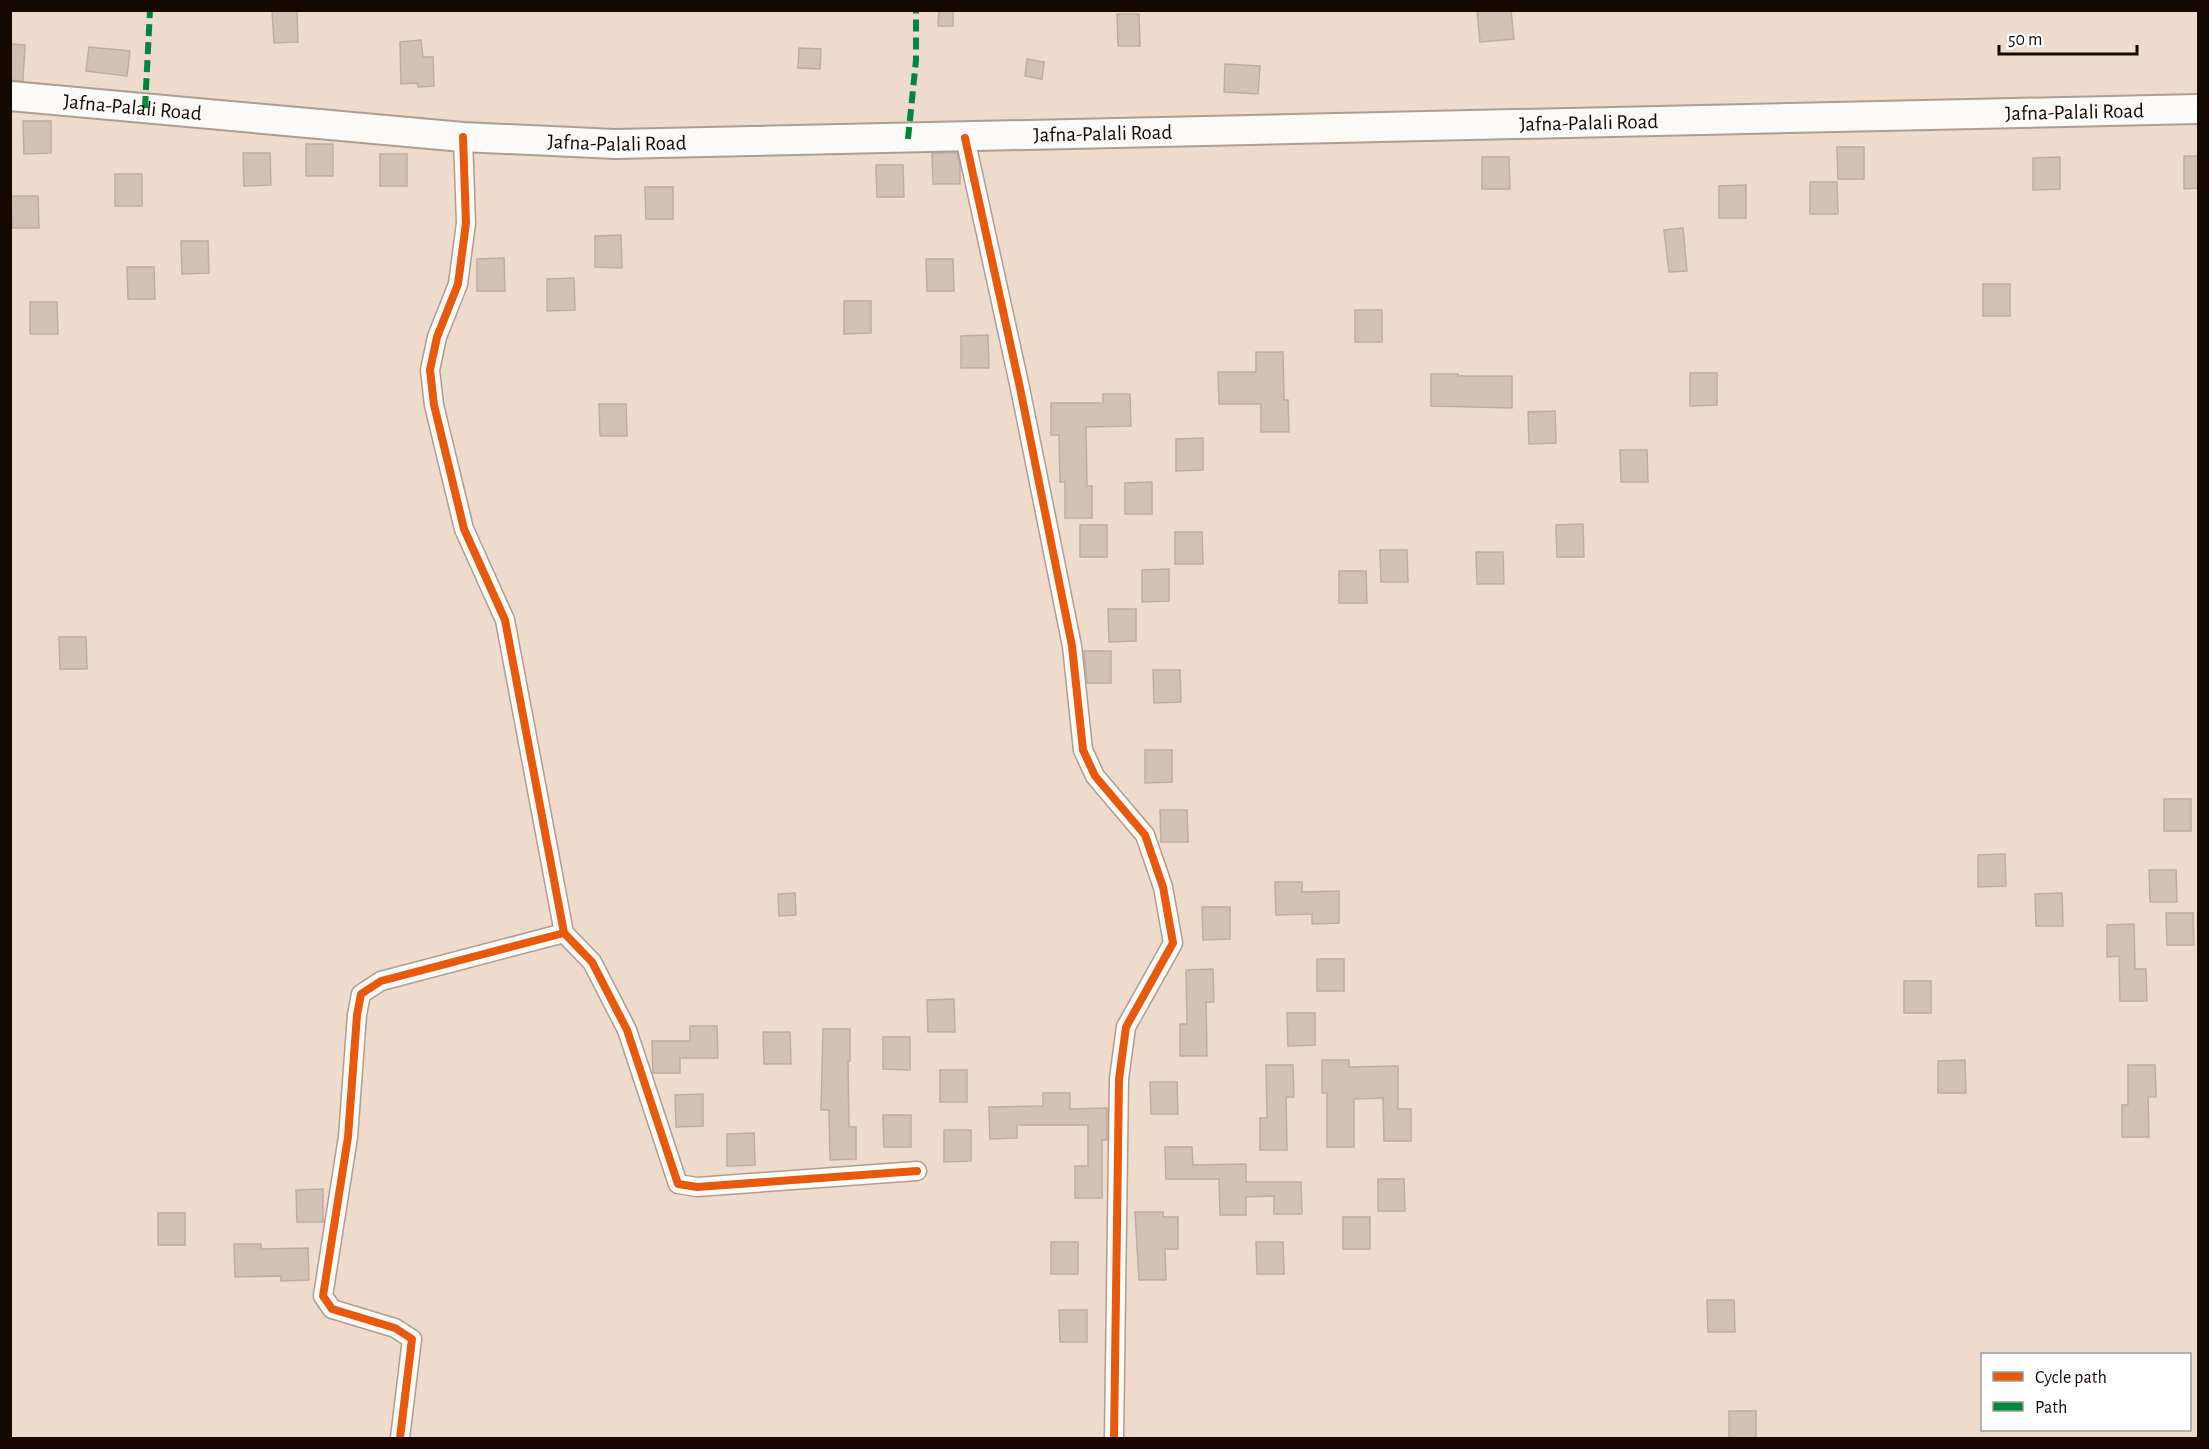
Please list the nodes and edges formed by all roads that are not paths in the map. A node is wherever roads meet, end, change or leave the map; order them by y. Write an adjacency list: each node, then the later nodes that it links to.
1 (10, 96): 3 (main road, Jafna-Palali Road)
2 (2199, 109): 4 (main road, Jafna-Palali Road)
3 (464, 137): 4 (main road, Jafna-Palali Road); 5 (street)
4 (966, 138): 8 (street)
5 (564, 933): 6 (street); 7 (street)
6 (917, 1171)
7 (400, 1438)
8 (1114, 1438)

